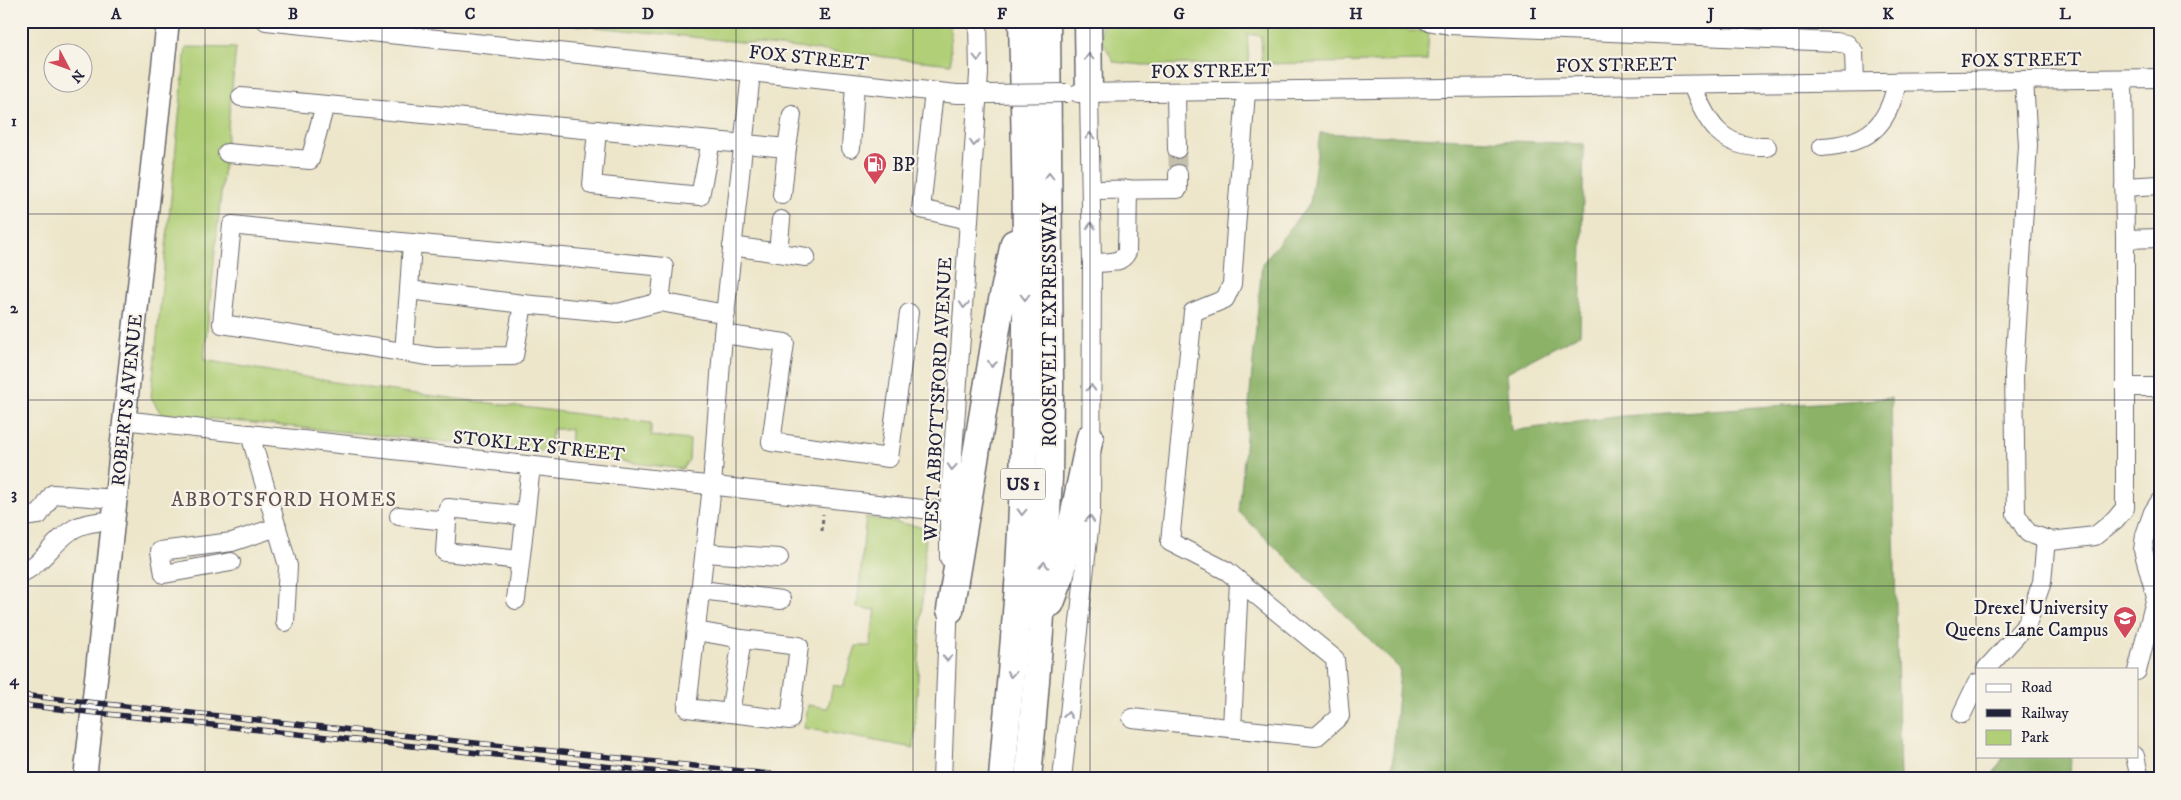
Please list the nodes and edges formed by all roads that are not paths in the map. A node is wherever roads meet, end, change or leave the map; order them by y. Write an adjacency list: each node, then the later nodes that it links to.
1 (168, 21): 58 (main road, ROBERTS AVENUE)
2 (978, 21): 20 (street, WEST ABBOTTSFORD AVENUE, one-way to 20)
3 (1022, 21): 39 (highway, ROOSEVELT EXPRESSWAY / US 1)
4 (1047, 21): 85 (highway, ROOSEVELT EXPRESSWAY / US 1, one-way to 4)
5 (1088, 21): 19 (highway, one-way to 5)
6 (1427, 21): 12 (street)
7 (273, 22): 8 (street, FOX STREET)
8 (751, 73): 14 (street, FOX STREET); 26 (street)
9 (2160, 78): 10 (street, FOX STREET)
10 (2123, 79): 11 (street, FOX STREET); 35 (street)
11 (2024, 80): 13 (street, FOX STREET); 72 (street)
12 (1855, 82): 13 (street, FOX STREET); 15 (street, FOX STREET)
13 (1897, 82): 28 (street)
14 (855, 84): 17 (street, FOX STREET); 30 (street)
15 (1692, 84): 16 (street, FOX STREET); 27 (street)
16 (1246, 91): 18 (street, FOX STREET); 78 (street)
17 (934, 92): 20 (street, FOX STREET); 41 (street)
18 (1176, 92): 19 (street, FOX STREET); 31 (street)
19 (1078, 93): 20 (street, FOX STREET, bridge); 37 (street, one-way to 19)
20 (983, 94): 41 (street, WEST ABBOTTSFORD AVENUE, one-way to 41)
21 (241, 97): 22 (street)
22 (325, 105): 24 (street); 32 (street)
23 (792, 116): 29 (street)
24 (597, 130): 25 (street); 25 (street)
25 (711, 141): 26 (street)
26 (743, 143): 29 (street); 45 (street)
27 (1767, 147)
28 (1822, 147)
29 (787, 148): 38 (street)
30 (851, 148)
31 (1177, 149)
32 (227, 153)
33 (1178, 174): 36 (street)
34 (2160, 186): 35 (street)
35 (2124, 187): 43 (street)
36 (1128, 189): 37 (street); 48 (street)
37 (1091, 190): 48 (street, one-way to 37)
38 (782, 195)
39 (1024, 196): 82 (highway, one-way to 82); 97 (highway, ROOSEVELT EXPRESSWAY / US 1, one-way to 97)
40 (781, 220): 46 (street)
41 (969, 220): 65 (street, WEST ABBOTTSFORD AVENUE, one-way to 65)
42 (2160, 238): 43 (street)
43 (2125, 239): 56 (street)
44 (412, 243): 49 (street); 50 (street); 55 (street)
45 (732, 246): 46 (street); 52 (street)
46 (778, 253): 47 (street)
47 (806, 257)
48 (1092, 263): 60 (street, one-way to 48)
49 (409, 290): 51 (street); 55 (street)
50 (660, 302): 51 (street); 52 (street)
51 (523, 304): 55 (street)
52 (726, 314): 54 (street)
53 (909, 314): 54 (street)
54 (723, 334): 62 (street)
55 (404, 352)
56 (2126, 387): 57 (street); 72 (street)
57 (2160, 387)
58 (123, 420): 59 (street, STOKLEY STREET); 63 (main road, ROBERTS AVENUE)
59 (250, 434): 61 (street, STOKLEY STREET); 71 (street)
60 (1090, 437): 85 (highway); 95 (street, one-way to 60)
61 (532, 466): 62 (street, STOKLEY STREET); 67 (street)
62 (712, 486): 65 (street, STOKLEY STREET); 73 (street)
63 (115, 498): 68 (street); 69 (main road, ROBERTS AVENUE)
64 (2160, 501): 88 (street)
65 (949, 512): 82 (street, WEST ABBOTTSFORD AVENUE)
66 (400, 516): 70 (street)
67 (525, 516): 70 (street); 75 (street)
68 (21, 517)
69 (112, 521): 77 (street); 98 (main road, ROBERTS AVENUE)
70 (447, 521): 75 (street)
71 (277, 528): 76 (street); 83 (street)
72 (2046, 539): 87 (street)
73 (705, 552): 74 (street); 79 (street)
74 (779, 558)
75 (520, 560): 80 (street)
76 (231, 562)
77 (21, 573)
78 (1239, 581): 93 (street); 93 (street)
79 (701, 590): 81 (street); 84 (street)
80 (516, 600)
81 (781, 600)
82 (950, 610): 99 (street, WEST ABBOTTSFORD AVENUE, one-way to 99)
83 (285, 622)
84 (696, 631): 86 (street); 90 (street)
85 (1040, 632): 96 (highway, ROOSEVELT EXPRESSWAY / US 1)
86 (742, 640): 90 (street); 90 (street)
87 (1987, 668)
88 (2138, 668)
89 (1976, 685): 91 (street)
90 (730, 712)
91 (1962, 714)
92 (1132, 718): 93 (street)
93 (1232, 728)
94 (2135, 758): 100 (street)
95 (1062, 771)
96 (1028, 774)
97 (1003, 776)
98 (85, 779)
99 (942, 779)
100 (2140, 779)

